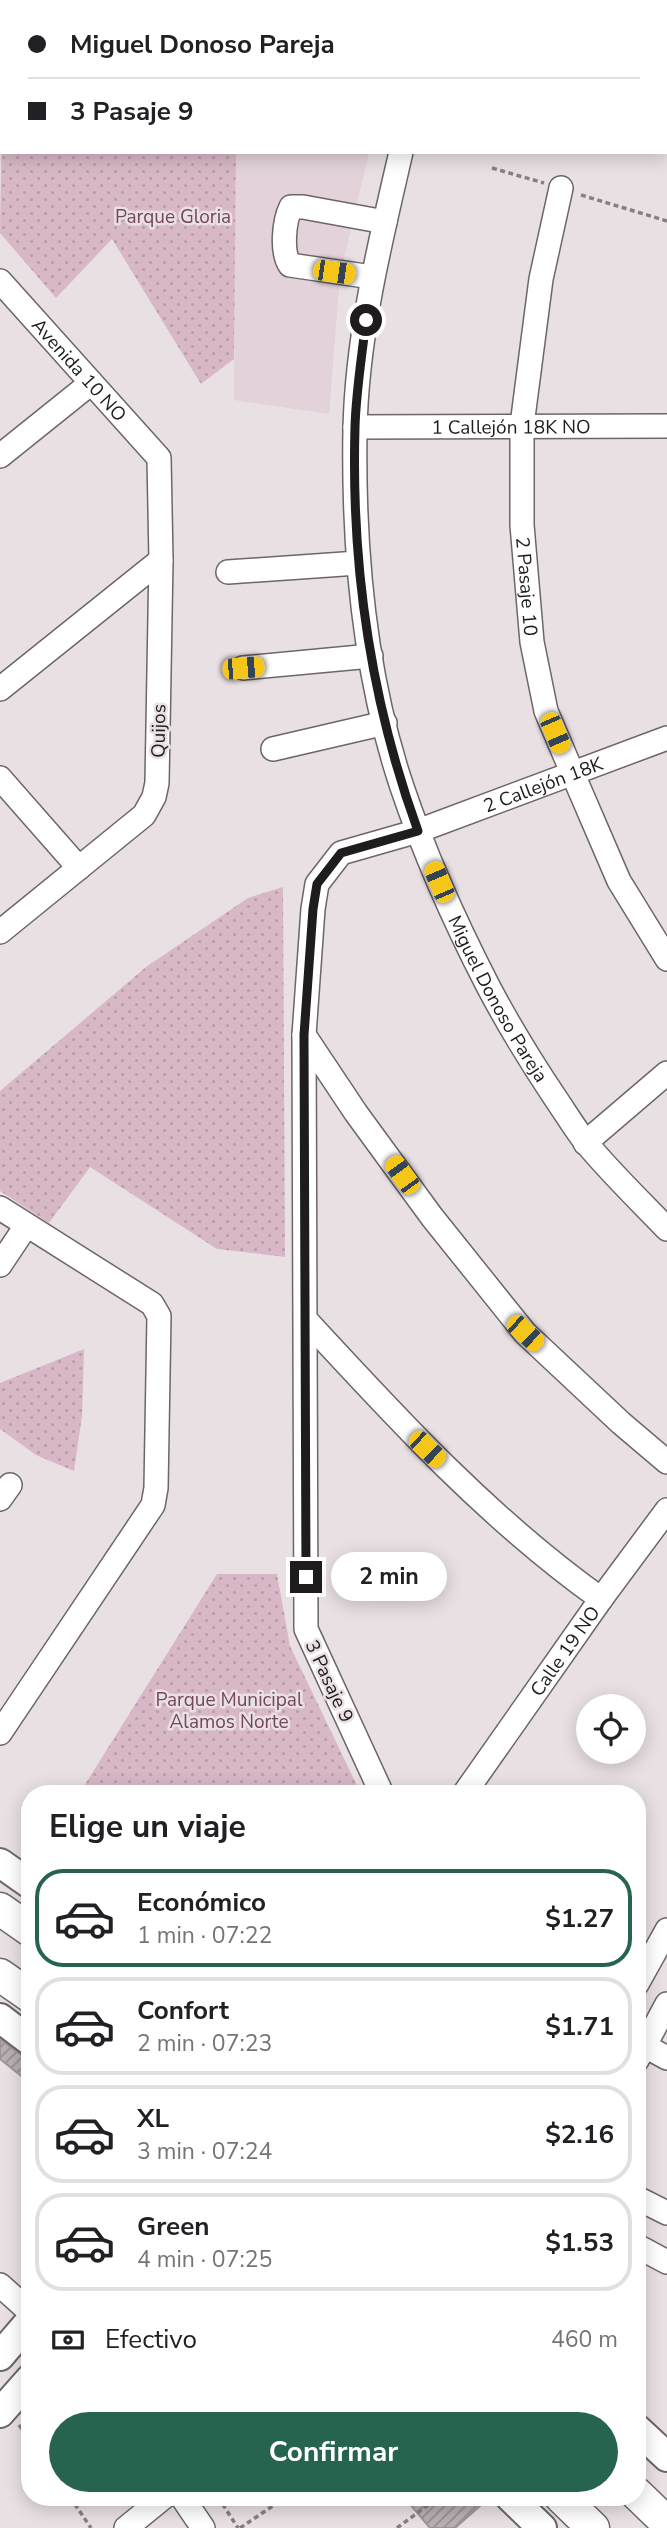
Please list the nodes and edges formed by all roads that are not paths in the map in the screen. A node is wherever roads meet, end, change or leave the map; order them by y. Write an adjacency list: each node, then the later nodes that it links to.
1 (401, 154): 3 (street, Miguel Donoso Pareja)
2 (561, 188): 7 (street, 2 Pasaje 10)
3 (385, 222): 4 (street, Miguel Donoso Pareja); 4 (street)
4 (372, 277): 9 (street, Miguel Donoso Pareja)
5 (0, 281): 6 (street, Avenida 10 NO)
6 (91, 383): 10 (street); 11 (street, Avenida 10 NO)
7 (522, 425): 8 (street, 1 Callejón 18K NO); 9 (street, 1 Callejón 18K NO); 21 (street, 2 Pasaje 10)
8 (667, 426)
9 (355, 427): 13 (street, Miguel Donoso Pareja)
10 (0, 456)
11 (159, 458): 12 (street, Quijos)
12 (161, 560): 17 (street); 24 (street, Quijos)
13 (358, 563): 14 (street); 15 (street, Miguel Donoso Pareja)
14 (228, 572)
15 (371, 656): 16 (street); 18 (street, Miguel Donoso Pareja)
16 (243, 668)
17 (0, 689)
18 (385, 723): 20 (street); 23 (street, Miguel Donoso Pareja)
19 (667, 738): 21 (street, 2 Callejón 18K)
20 (273, 748)
21 (572, 772): 23 (street, 2 Callejón 18K); 26 (street, 2 Pasaje 10)
22 (0, 778): 24 (street)
23 (418, 831): 27 (street, 3 Pasaje 9); 29 (street, Miguel Donoso Pareja)
24 (79, 868): 25 (street, Quijos)
25 (0, 932)
26 (667, 959)
27 (304, 1035): 34 (street, 3 Pasaje 9); 35 (street)
28 (667, 1073): 29 (street)
29 (586, 1143): 32 (street, Miguel Donoso Pareja)
30 (0, 1208): 31 (street)
31 (26, 1226): 33 (street); 38 (street)
32 (667, 1230)
33 (0, 1265)
34 (306, 1320): 37 (street); 39 (street, 3 Pasaje 9)
35 (667, 1462)
36 (667, 1510): 37 (street, Calle 19 NO)
37 (601, 1600): 40 (street, Calle 19 NO)
38 (1, 1729)
39 (378, 1785)
40 (470, 1785)
41 (0, 1863): 42 (main road)
42 (21, 1878)
43 (0, 1909): 44 (highway)
44 (21, 1924)
45 (667, 1930): 46 (street)
46 (646, 1968)
47 (0, 1975): 48 (highway)
48 (21, 1990)
49 (667, 2004): 52 (street)
50 (0, 2018): 51 (main road)
51 (21, 2034)
52 (646, 2044)
53 (646, 2054): 54 (street)
54 (667, 2058)
55 (646, 2202): 56 (street)
56 (667, 2213)
57 (646, 2251): 58 (street)
58 (667, 2262)
59 (0, 2286): 60 (street)
60 (21, 2304)
61 (21, 2332): 62 (main road)
62 (0, 2356)
63 (21, 2389): 64 (main road)
64 (0, 2413)
65 (646, 2437): 66 (main road)
66 (667, 2457)
67 (646, 2503): 72 (highway)
68 (153, 2506): 73 (street)
69 (188, 2506): 74 (street)
70 (519, 2506): 75 (main road)
71 (570, 2506): 76 (highway)
72 (667, 2523)
73 (126, 2528)
74 (203, 2528)
75 (542, 2528)
76 (593, 2528)

